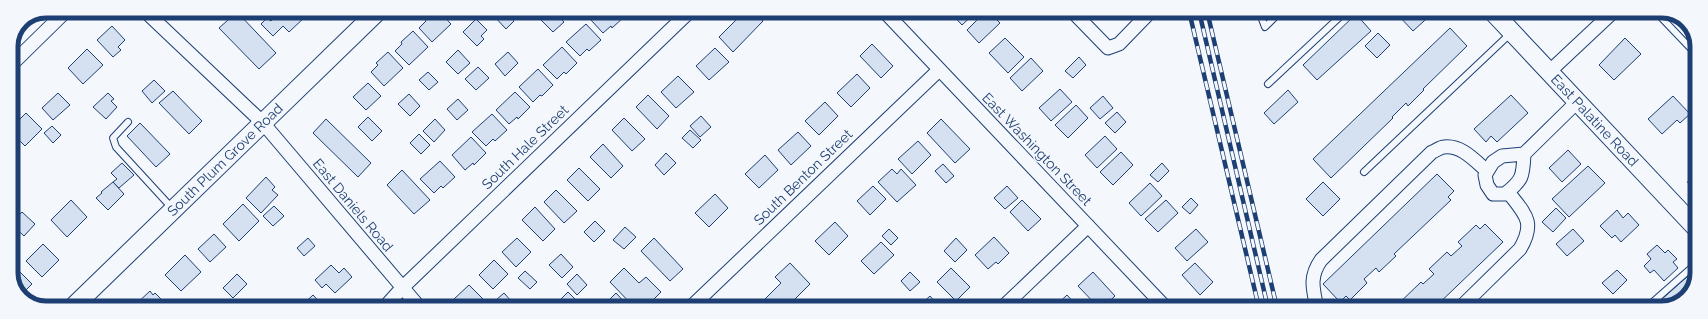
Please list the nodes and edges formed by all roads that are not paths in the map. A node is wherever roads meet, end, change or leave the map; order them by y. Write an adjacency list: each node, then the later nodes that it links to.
1 (59, 18): 16 (street)
2 (152, 18): 22 (street, East Daniels Road)
3 (371, 18): 22 (main road, South Plum Grove Road)
4 (683, 18): 31 (street, South Hale Street)
5 (891, 18): 17 (street, East Washington Street)
6 (1079, 18): 7 (street)
7 (1144, 18)
8 (1262, 18): 9 (lane)
9 (1274, 18)
10 (1339, 18): 19 (lane)
11 (1499, 18): 14 (main road, East Palatine Road)
12 (1607, 18): 18 (street)
13 (1662, 18): 15 (lane)
14 (1512, 32): 18 (main road, East Palatine Road); 25 (lane)
15 (1690, 48)
16 (18, 58)
17 (939, 70): 29 (street, East Washington Street); 35 (street, South Benton Street)
18 (1550, 71): 20 (main road, East Palatine Road)
19 (1268, 84)
20 (1578, 101): 23 (street); 28 (main road, East Palatine Road)
21 (128, 122): 27 (lane)
22 (263, 123): 27 (main road, South Plum Grove Road); 31 (street, East Daniels Road)
23 (1524, 154): 24 (street); 26 (street)
24 (1488, 171): 26 (street); 38 (street)
25 (1364, 172)
26 (1508, 192): 39 (street)
27 (174, 210): 32 (main road, South Plum Grove Road)
28 (1690, 221)
29 (1088, 226): 36 (street); 37 (street, East Washington Street)
30 (1690, 269): 40 (lane)
31 (402, 288): 33 (street, South Hale Street); 34 (street, East Daniels Road)
32 (79, 301)
33 (390, 301)
34 (414, 301)
35 (697, 301)
36 (1009, 301)
37 (1159, 301)
38 (1316, 301)
39 (1467, 301)
40 (1654, 301)

